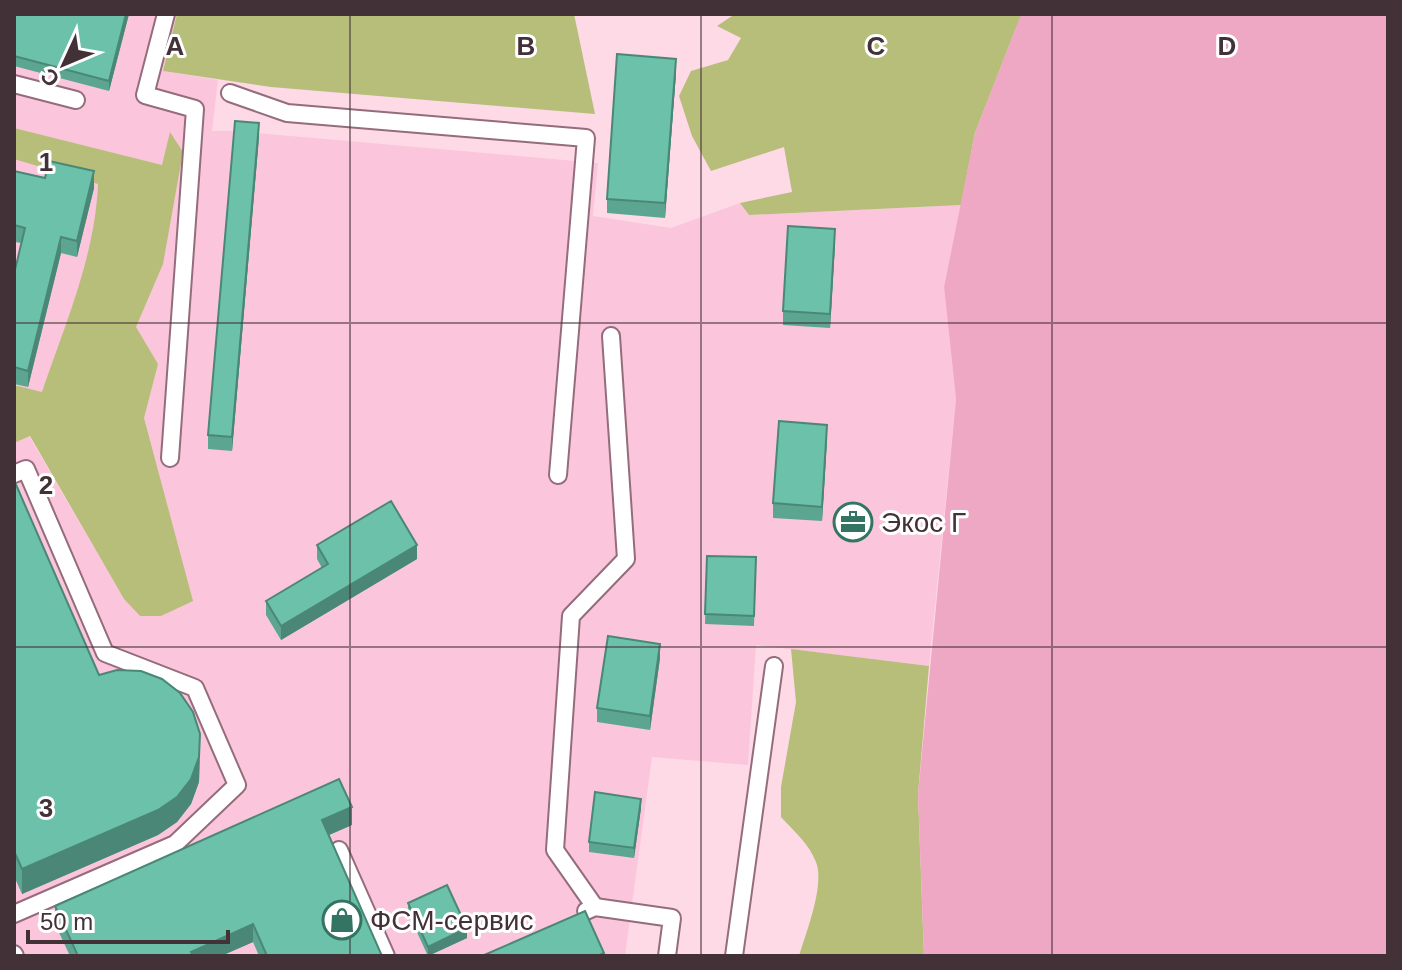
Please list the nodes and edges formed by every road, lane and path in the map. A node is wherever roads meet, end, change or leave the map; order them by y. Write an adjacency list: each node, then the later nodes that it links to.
1 (166, 14): 6 (lane)
2 (14, 84): 4 (lane)
3 (230, 93): 8 (lane)
4 (76, 100)
5 (611, 336): 11 (lane)
6 (170, 458)
7 (14, 474): 12 (lane)
8 (558, 475)
9 (774, 666): 16 (lane)
10 (339, 850): 14 (lane)
11 (595, 907): 13 (lane); 15 (lane)
12 (14, 914)
13 (568, 919)
14 (386, 956)
15 (667, 956)
16 (734, 956)

